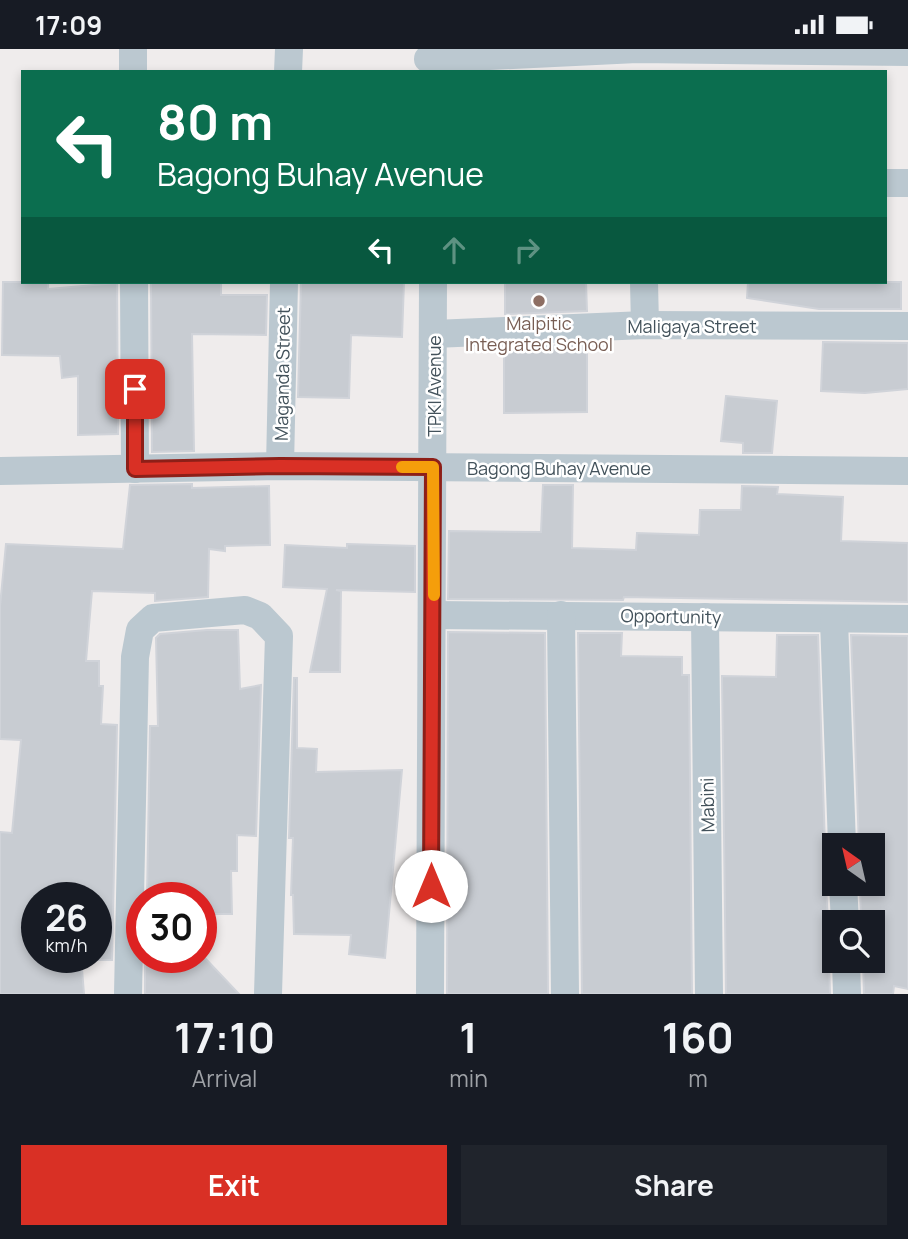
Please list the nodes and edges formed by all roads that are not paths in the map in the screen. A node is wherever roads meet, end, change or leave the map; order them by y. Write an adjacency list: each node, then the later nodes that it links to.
1 (133, 49): 6 (street)
2 (289, 49): 7 (street)
3 (638, 49): 4 (street); 5 (street); 8 (street)
4 (908, 52)
5 (428, 60)
6 (133, 70)
7 (288, 70)
8 (638, 70)
9 (887, 183): 10 (street)
10 (908, 183)
11 (134, 284): 20 (street)
12 (284, 284): 18 (street, Maganda Street)
13 (433, 284): 17 (street, TPKI Avenue)
14 (644, 284): 15 (street)
15 (645, 325): 16 (street, Maligaya Street); 17 (street, Maligaya Street)
16 (908, 326)
17 (434, 334): 19 (street, TPKI Avenue)
18 (280, 466): 19 (street, Bagong Buhay Avenue); 20 (street, Bagong Buhay Avenue)
19 (433, 467): 22 (street, Bagong Buhay Avenue); 23 (street, TPKI Avenue)
20 (135, 469): 21 (street, Bagong Buhay Avenue)
21 (0, 471)
22 (908, 471)
23 (434, 615): 24 (street, Opportunity); 32 (street, TPKI Avenue)
24 (561, 615): 25 (street, Opportunity); 33 (street)
25 (705, 617): 27 (street, Opportunity); 34 (street, Mabini)
26 (908, 619): 27 (street, Opportunity)
27 (834, 620): 28 (street)
28 (842, 833)
29 (846, 973): 35 (street)
30 (128, 994): 31 (street)
31 (268, 994)
32 (430, 994)
33 (565, 994)
34 (709, 994)
35 (847, 994)

